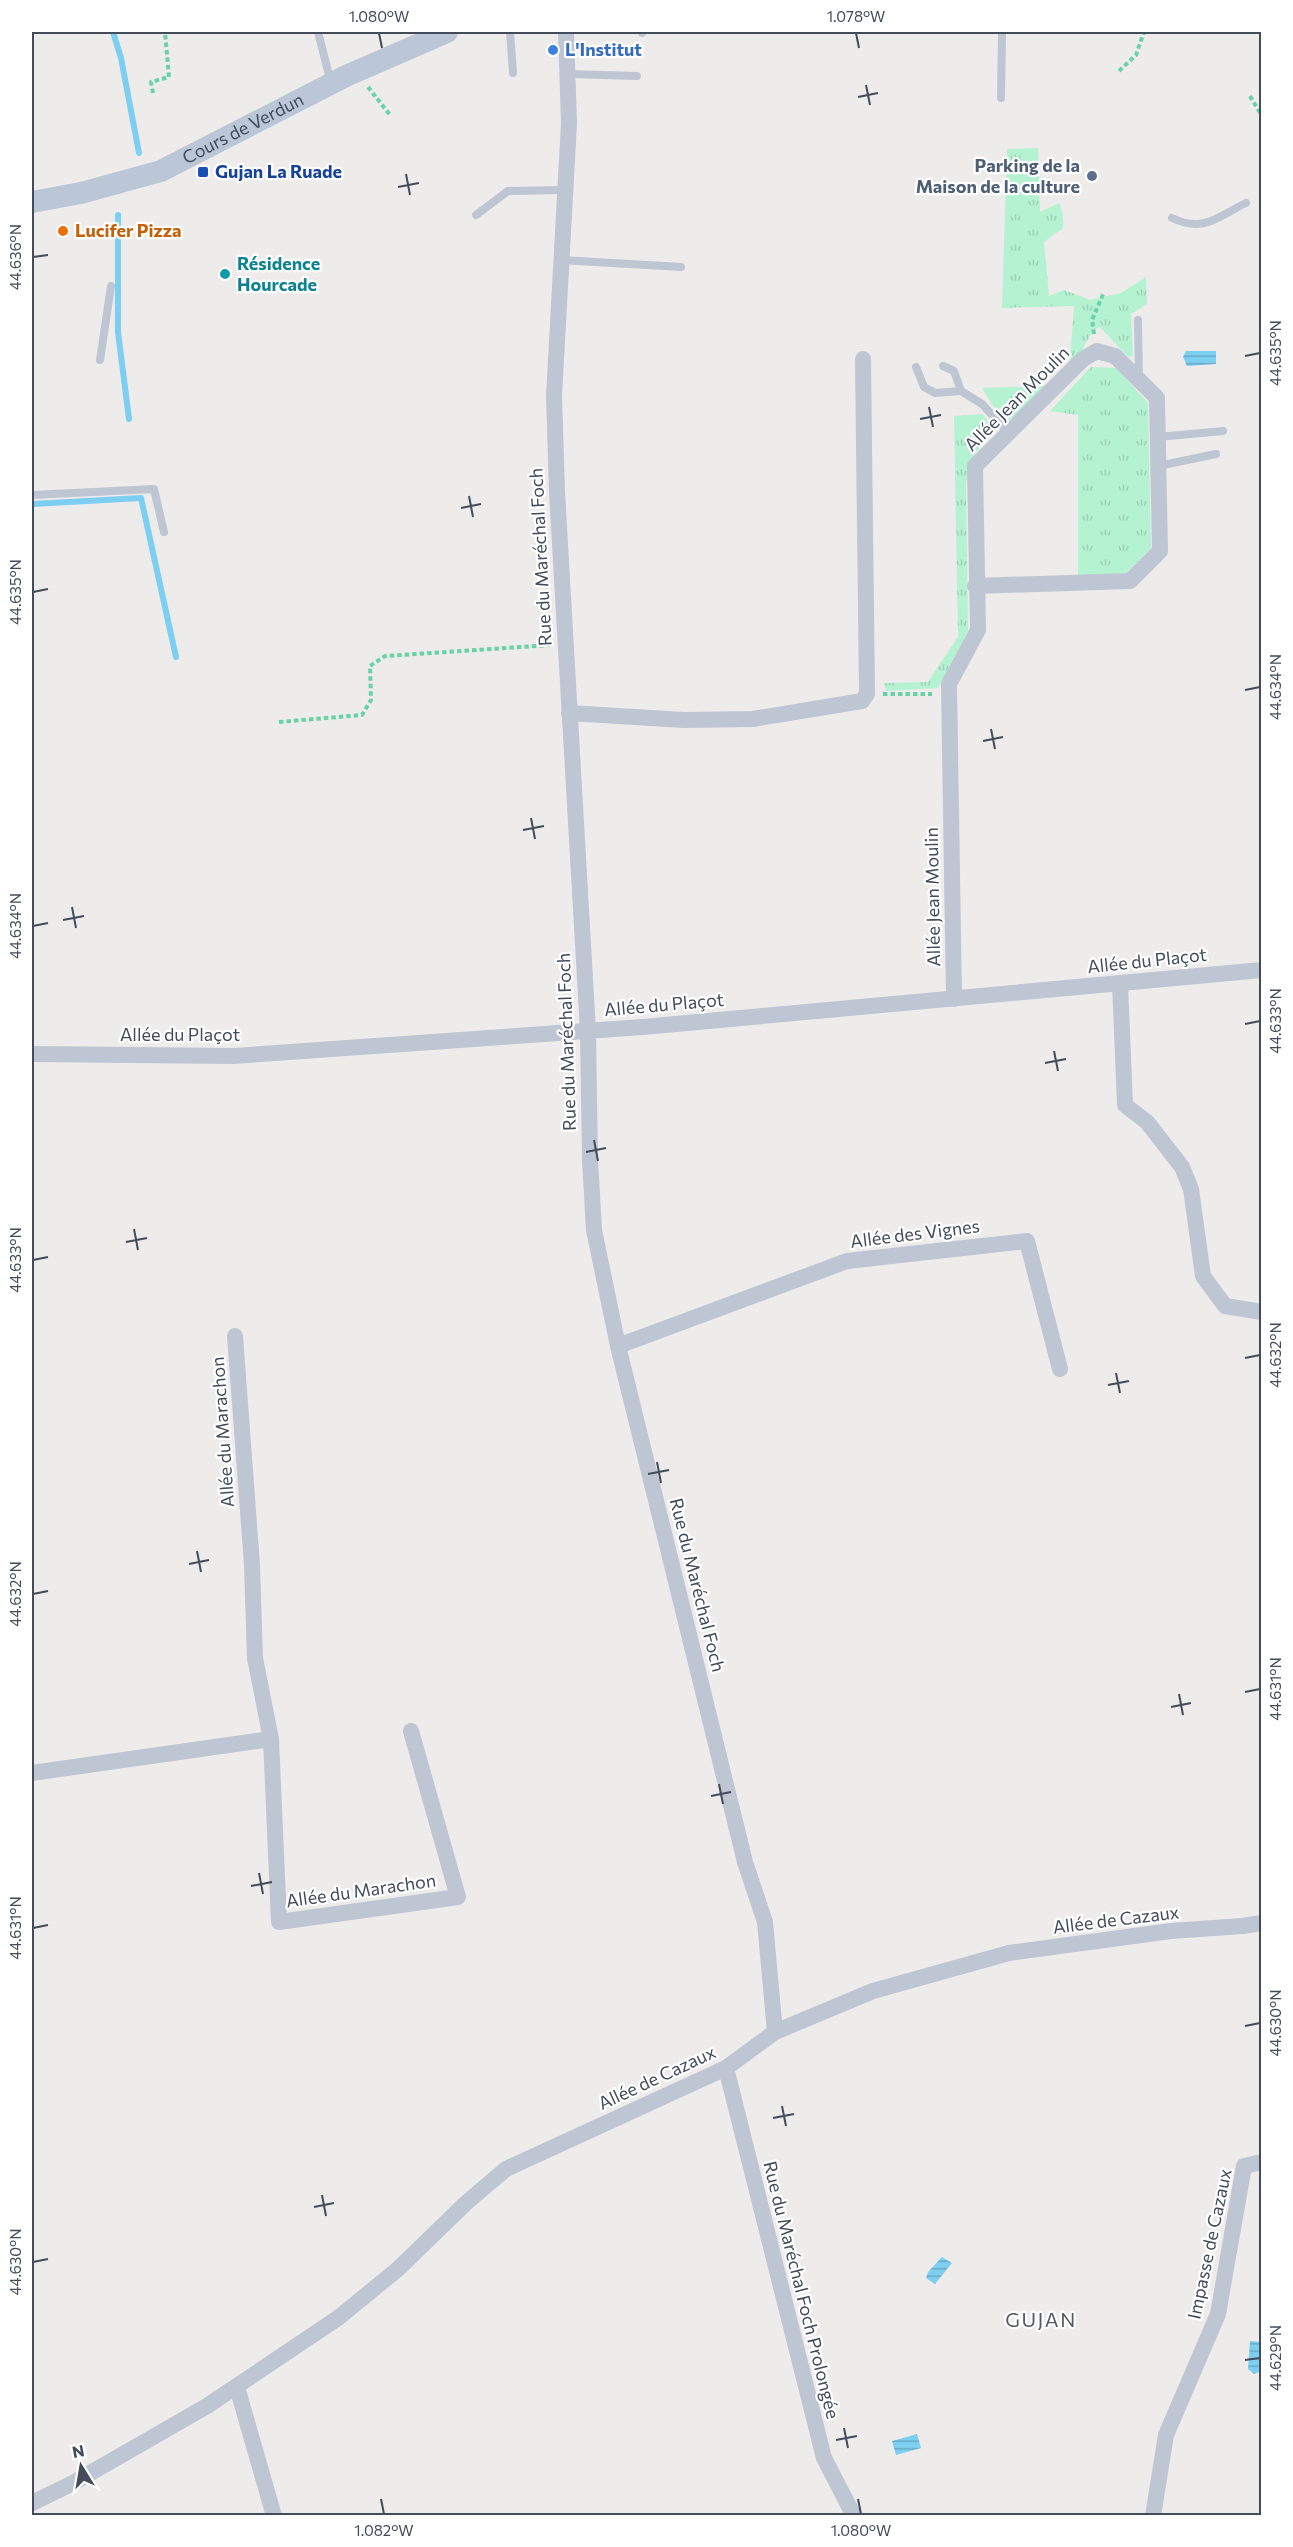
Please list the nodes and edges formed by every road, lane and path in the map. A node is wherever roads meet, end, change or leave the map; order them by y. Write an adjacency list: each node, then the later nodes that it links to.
1 (165, 32): 14 (path)
2 (318, 32): 13 (lane)
3 (447, 32): 8 (main road, Cours de Verdun)
4 (510, 32): 10 (lane)
5 (566, 32): 11 (street, Rue du Maréchal Foch)
6 (1002, 32): 16 (lane)
7 (1144, 32): 9 (path)
8 (356, 71): 13 (main road, Cours de Verdun); 17 (path)
9 (1119, 71)
10 (513, 73)
11 (568, 74): 12 (lane); 19 (street, Rue du Maréchal Foch)
12 (637, 76)
13 (331, 84): 20 (main road, Cours de Verdun)
14 (153, 93)
15 (1250, 96): 18 (path)
16 (1001, 98)
17 (390, 115)
18 (1262, 116)
19 (565, 190): 22 (lane); 24 (street, Rue du Maréchal Foch)
20 (32, 202)
21 (1245, 202): 23 (lane)
22 (476, 214)
23 (1172, 218)
24 (561, 260): 25 (lane); 44 (street, Rue du Maréchal Foch)
25 (681, 267)
26 (111, 286): 31 (lane)
27 (1104, 292): 29 (path)
28 (1138, 320): 34 (lane)
29 (1097, 351): 34 (street, Allée Jean Moulin); 37 (street, Allée Jean Moulin)
30 (863, 359): 46 (street)
31 (100, 360)
32 (943, 366): 35 (lane)
33 (916, 367): 35 (lane)
34 (1139, 380): 38 (street, Allée Jean Moulin)
35 (961, 391): 37 (lane)
36 (1223, 431): 38 (lane)
37 (1008, 433): 43 (street, Allée Jean Moulin)
38 (1158, 437): 40 (street, Allée Jean Moulin)
39 (1216, 454): 40 (lane)
40 (1158, 466): 43 (street, Allée Jean Moulin)
41 (32, 495): 42 (lane)
42 (164, 532)
43 (975, 586): 45 (street, Allée Jean Moulin)
44 (565, 644): 47 (street, Rue du Maréchal Foch); 48 (path)
45 (949, 693): 46 (path); 51 (street, Allée Jean Moulin)
46 (867, 694): 47 (street)
47 (569, 713): 52 (street, Rue du Maréchal Foch)
48 (279, 722)
49 (1262, 970): 50 (street, Allée du Plaçot)
50 (1120, 984): 51 (street, Allée du Plaçot); 54 (street)
51 (954, 999): 52 (street, Allée du Plaçot)
52 (588, 1031): 53 (street, Allée du Plaçot); 56 (street, Rue du Maréchal Foch)
53 (32, 1054)
54 (1262, 1312)
55 (235, 1336): 59 (street, Allée du Marachon)
56 (618, 1346): 57 (street, Allée des Vignes); 62 (street, Rue du Maréchal Foch)
57 (1060, 1369)
58 (411, 1731): 59 (street, Allée du Marachon)
59 (271, 1739): 60 (street)
60 (32, 1773)
61 (1262, 1923): 62 (street, Allée de Cazaux)
62 (775, 2032): 63 (street, Allée de Cazaux)
63 (726, 2068): 65 (street, Allée de Cazaux); 68 (street, Rue du Maréchal Foch Prolongée)
64 (1262, 2162): 69 (street, Impasse de Cazaux)
65 (237, 2387): 66 (street, Allée de Cazaux); 67 (street)
66 (32, 2503)
67 (274, 2516)
68 (854, 2516)
69 (1153, 2516)

